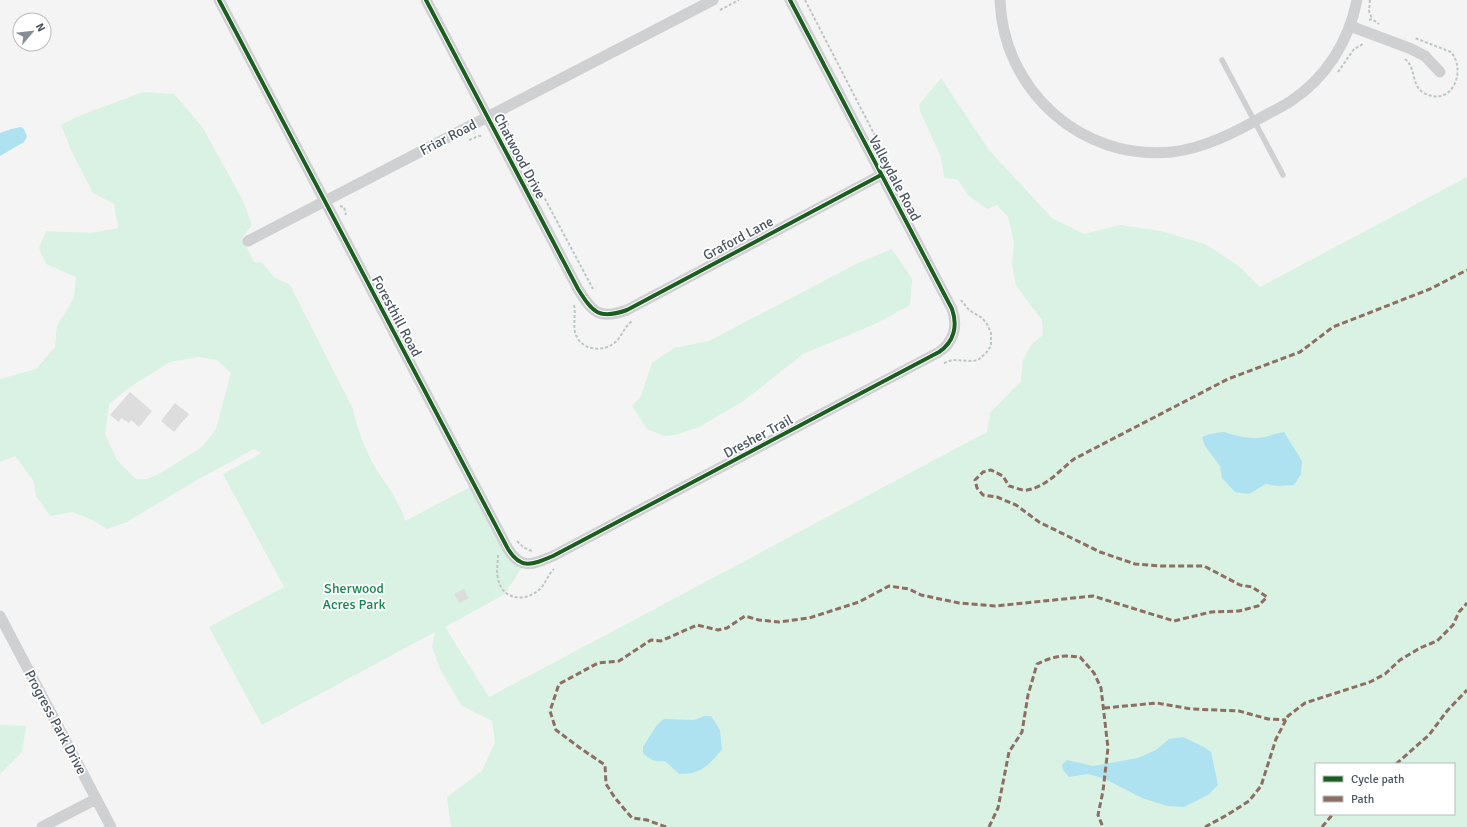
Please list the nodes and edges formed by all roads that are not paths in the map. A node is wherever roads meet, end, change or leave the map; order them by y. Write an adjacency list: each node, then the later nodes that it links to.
1 (218, 0): 14 (street, Foresthill Road)
2 (426, 0): 10 (street, Chatwood Drive)
3 (713, 0): 10 (street, Friar Road)
4 (790, 0): 12 (street, Valleydale Road)
5 (1000, 0): 11 (street)
6 (1357, 0): 7 (street)
7 (1350, 26): 9 (street); 11 (street)
8 (1222, 60): 11 (lane)
9 (1440, 72)
10 (487, 117): 14 (street, Friar Road); 16 (street, Chatwood Drive)
11 (1254, 122): 13 (lane)
12 (881, 175): 16 (street, Graford Lane); 17 (street, Valleydale Road)
13 (1282, 175)
14 (324, 202): 15 (street, Friar Road); 18 (street, Foresthill Road)
15 (248, 241)
16 (604, 314)
17 (927, 359): 18 (street, Dresher Trail)
18 (600, 532)
19 (0, 616): 20 (street, Progress Park Drive)
20 (96, 799): 21 (street); 22 (street, Progress Park Drive)
21 (42, 827)
22 (111, 827)

